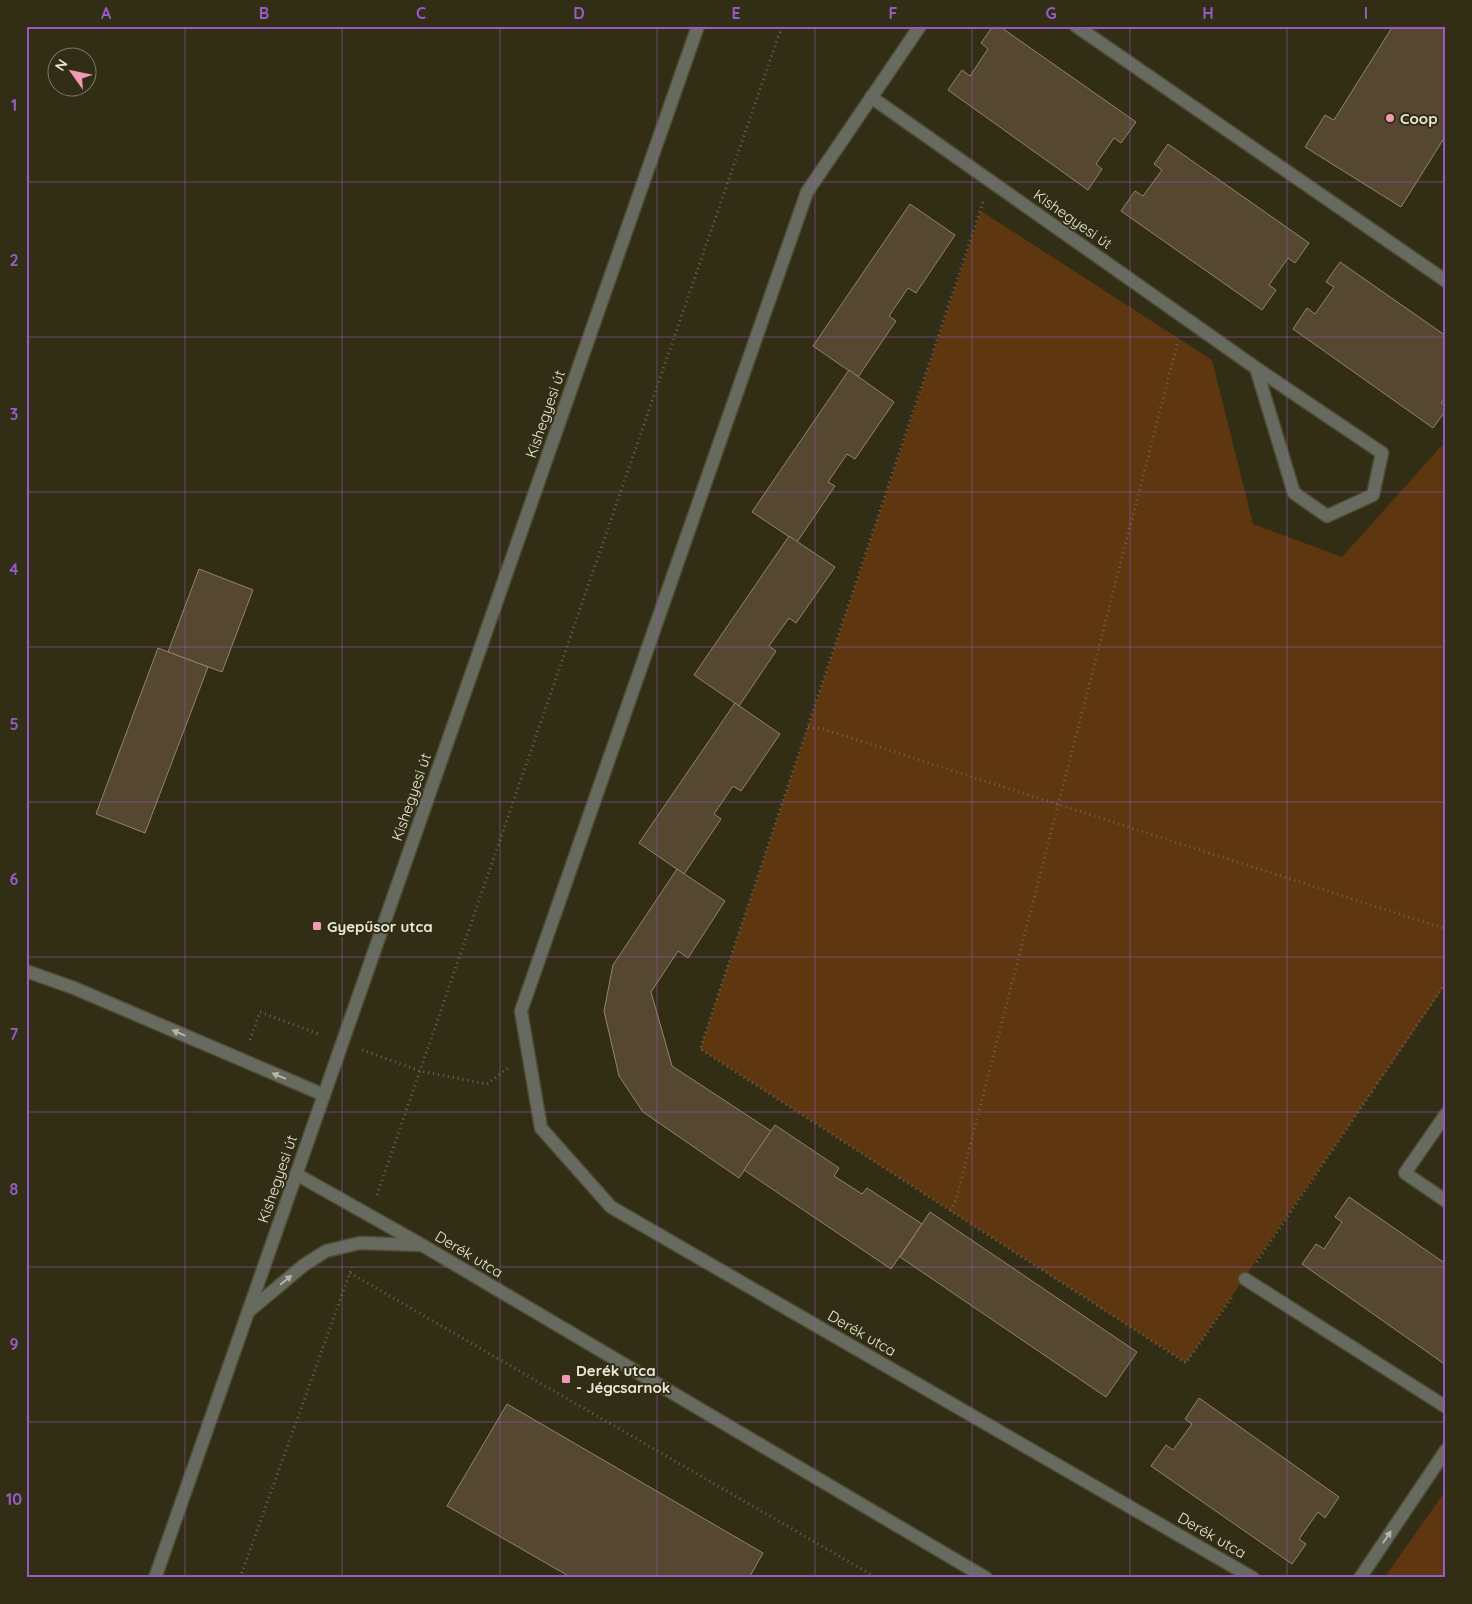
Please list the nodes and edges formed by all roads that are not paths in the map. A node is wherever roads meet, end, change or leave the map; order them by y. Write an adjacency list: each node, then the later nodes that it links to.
1 (698, 26): 8 (street, Kishegyesi út)
2 (920, 26): 4 (street)
3 (1076, 26): 5 (street)
4 (871, 98): 6 (street, Kishegyesi út); 19 (street, Derék utca)
5 (1446, 282)
6 (1256, 368): 6 (street, Kishegyesi út)
7 (26, 971): 8 (street, one-way to 7)
8 (324, 1095): 10 (street, Kishegyesi út)
9 (1446, 1114): 11 (street)
10 (296, 1174): 12 (street, Derék utca); 14 (street, Kishegyesi út)
11 (1446, 1202)
12 (422, 1245): 14 (street, one-way to 12); 18 (street, Derék utca)
13 (1245, 1279): 15 (street)
14 (248, 1311): 17 (street, Kishegyesi út)
15 (1446, 1408)
16 (1446, 1450): 20 (street, one-way to 16)
17 (155, 1578)
18 (986, 1578)
19 (1253, 1578)
20 (1360, 1578)

